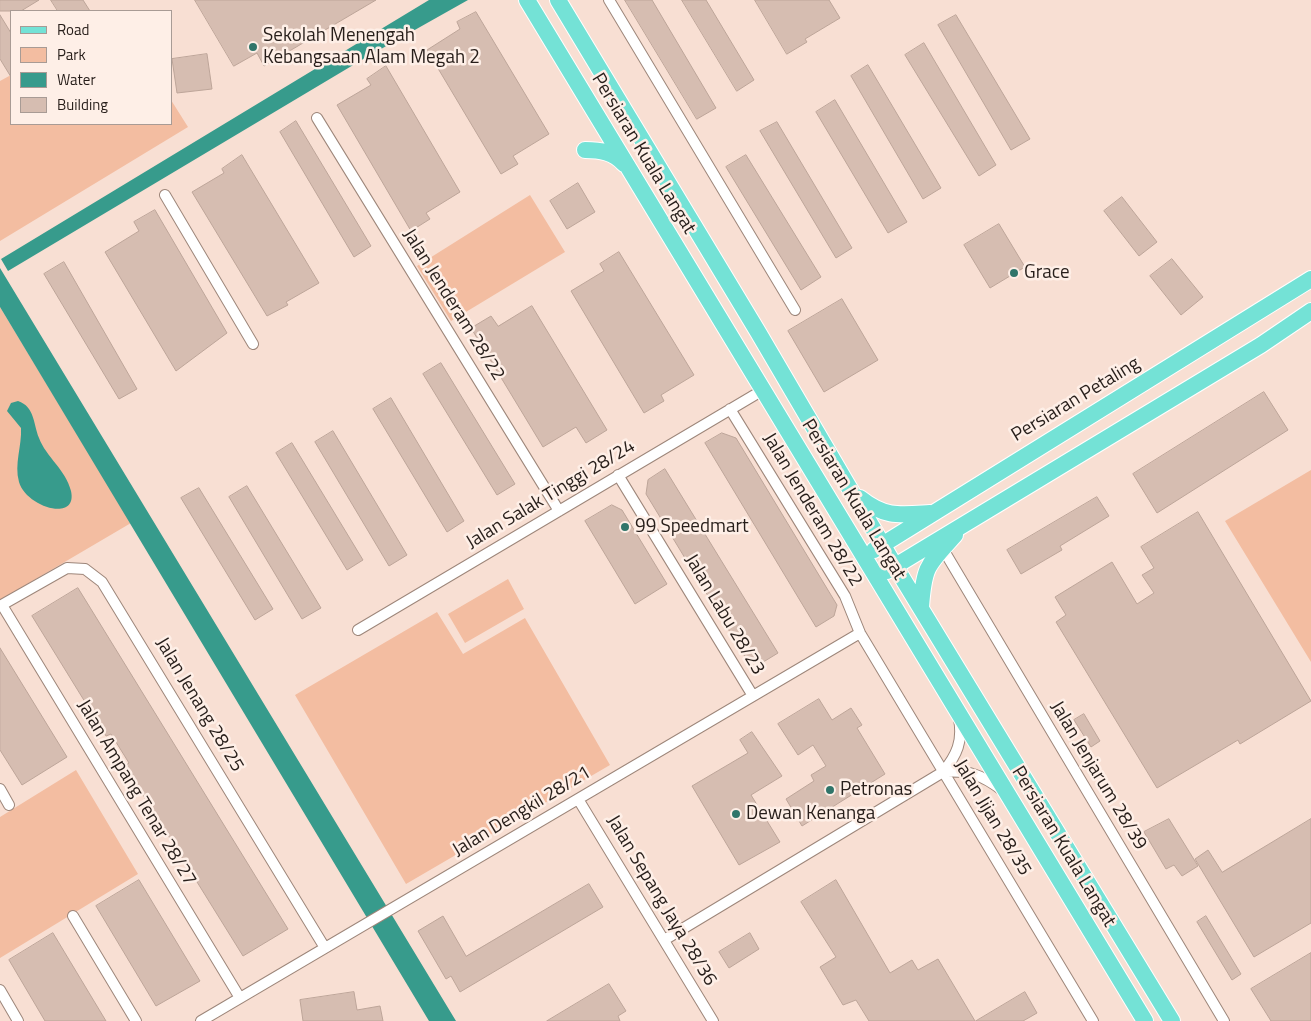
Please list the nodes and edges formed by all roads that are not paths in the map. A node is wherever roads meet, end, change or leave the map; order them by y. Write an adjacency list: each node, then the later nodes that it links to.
1 (527, 0): 4 (main road, Persiaran Kuala Langat)
2 (558, 0): 15 (main road, Persiaran Kuala Langat)
3 (610, 0): 9 (street)
4 (592, 107): 6 (main road, Persiaran Kuala Langat); 6 (main road)
5 (316, 118): 16 (street, Jalan Jenderam 28/22)
6 (630, 171): 12 (main road, Persiaran Kuala Langat)
7 (165, 195): 11 (street)
8 (1311, 279): 17 (main road, Persiaran Petaling)
9 (795, 310)
10 (1311, 311): 18 (main road)
11 (253, 344)
12 (762, 390): 13 (street, Jalan Salak Tinggi 28/24); 21 (main road, Persiaran Kuala Langat)
13 (730, 409): 14 (street, Jalan Salak Tinggi 28/24); 27 (street, Jalan Jenderam 28/22)
14 (618, 476): 16 (street, Jalan Salak Tinggi 28/24); 28 (street, Jalan Labu 28/23)
15 (852, 492): 17 (main road); 19 (main road, Persiaran Kuala Langat)
16 (559, 511): 26 (street, Jalan Salak Tinggi 28/24)
17 (931, 513): 19 (main road, Persiaran Petaling)
18 (967, 522): 20 (main road); 22 (main road)
19 (883, 544): 21 (main road, Persiaran Petaling); 22 (main road, Persiaran Kuala Langat)
20 (943, 549): 25 (main road); 49 (street, Jalan Jenjarum 28/39)
21 (863, 556): 23 (main road, Persiaran Kuala Langat)
22 (895, 566): 23 (main road); 25 (main road, Persiaran Kuala Langat)
23 (876, 577): 29 (main road, Persiaran Kuala Langat)
24 (1, 606): 39 (street, Jalan Jenang 28/25); 41 (street, Jalan Ampang Tenar 28/27)
25 (921, 607): 35 (main road, Persiaran Kuala Langat)
26 (358, 630)
27 (860, 632): 28 (street, Jalan Dengkil 28/21); 30 (street, Jalan Jijan 28/35)
28 (753, 696): 33 (street, Jalan Dengkil 28/21)
29 (958, 712): 30 (street); 32 (main road, Persiaran Kuala Langat)
30 (944, 772): 32 (street); 38 (street); 46 (street, Jalan Jijan 28/35)
31 (0, 789): 34 (street)
32 (1008, 794): 37 (main road, Persiaran Kuala Langat)
33 (578, 799): 38 (street, Jalan Sepang Jaya 28/36); 39 (street, Jalan Dengkil 28/21)
34 (9, 804)
35 (1102, 907): 37 (main road); 48 (main road, Persiaran Kuala Langat)
36 (73, 916): 43 (street)
37 (1083, 919): 47 (main road, Persiaran Kuala Langat)
38 (664, 940): 45 (street, Jalan Sepang Jaya 28/36)
39 (325, 948): 41 (street, Jalan Dengkil 28/21)
40 (0, 990): 42 (street)
41 (240, 998): 44 (street, Jalan Dengkil 28/21)
42 (18, 1021)
43 (136, 1021)
44 (201, 1021)
45 (713, 1021)
46 (1093, 1021)
47 (1145, 1021)
48 (1172, 1021)
49 (1224, 1021)

